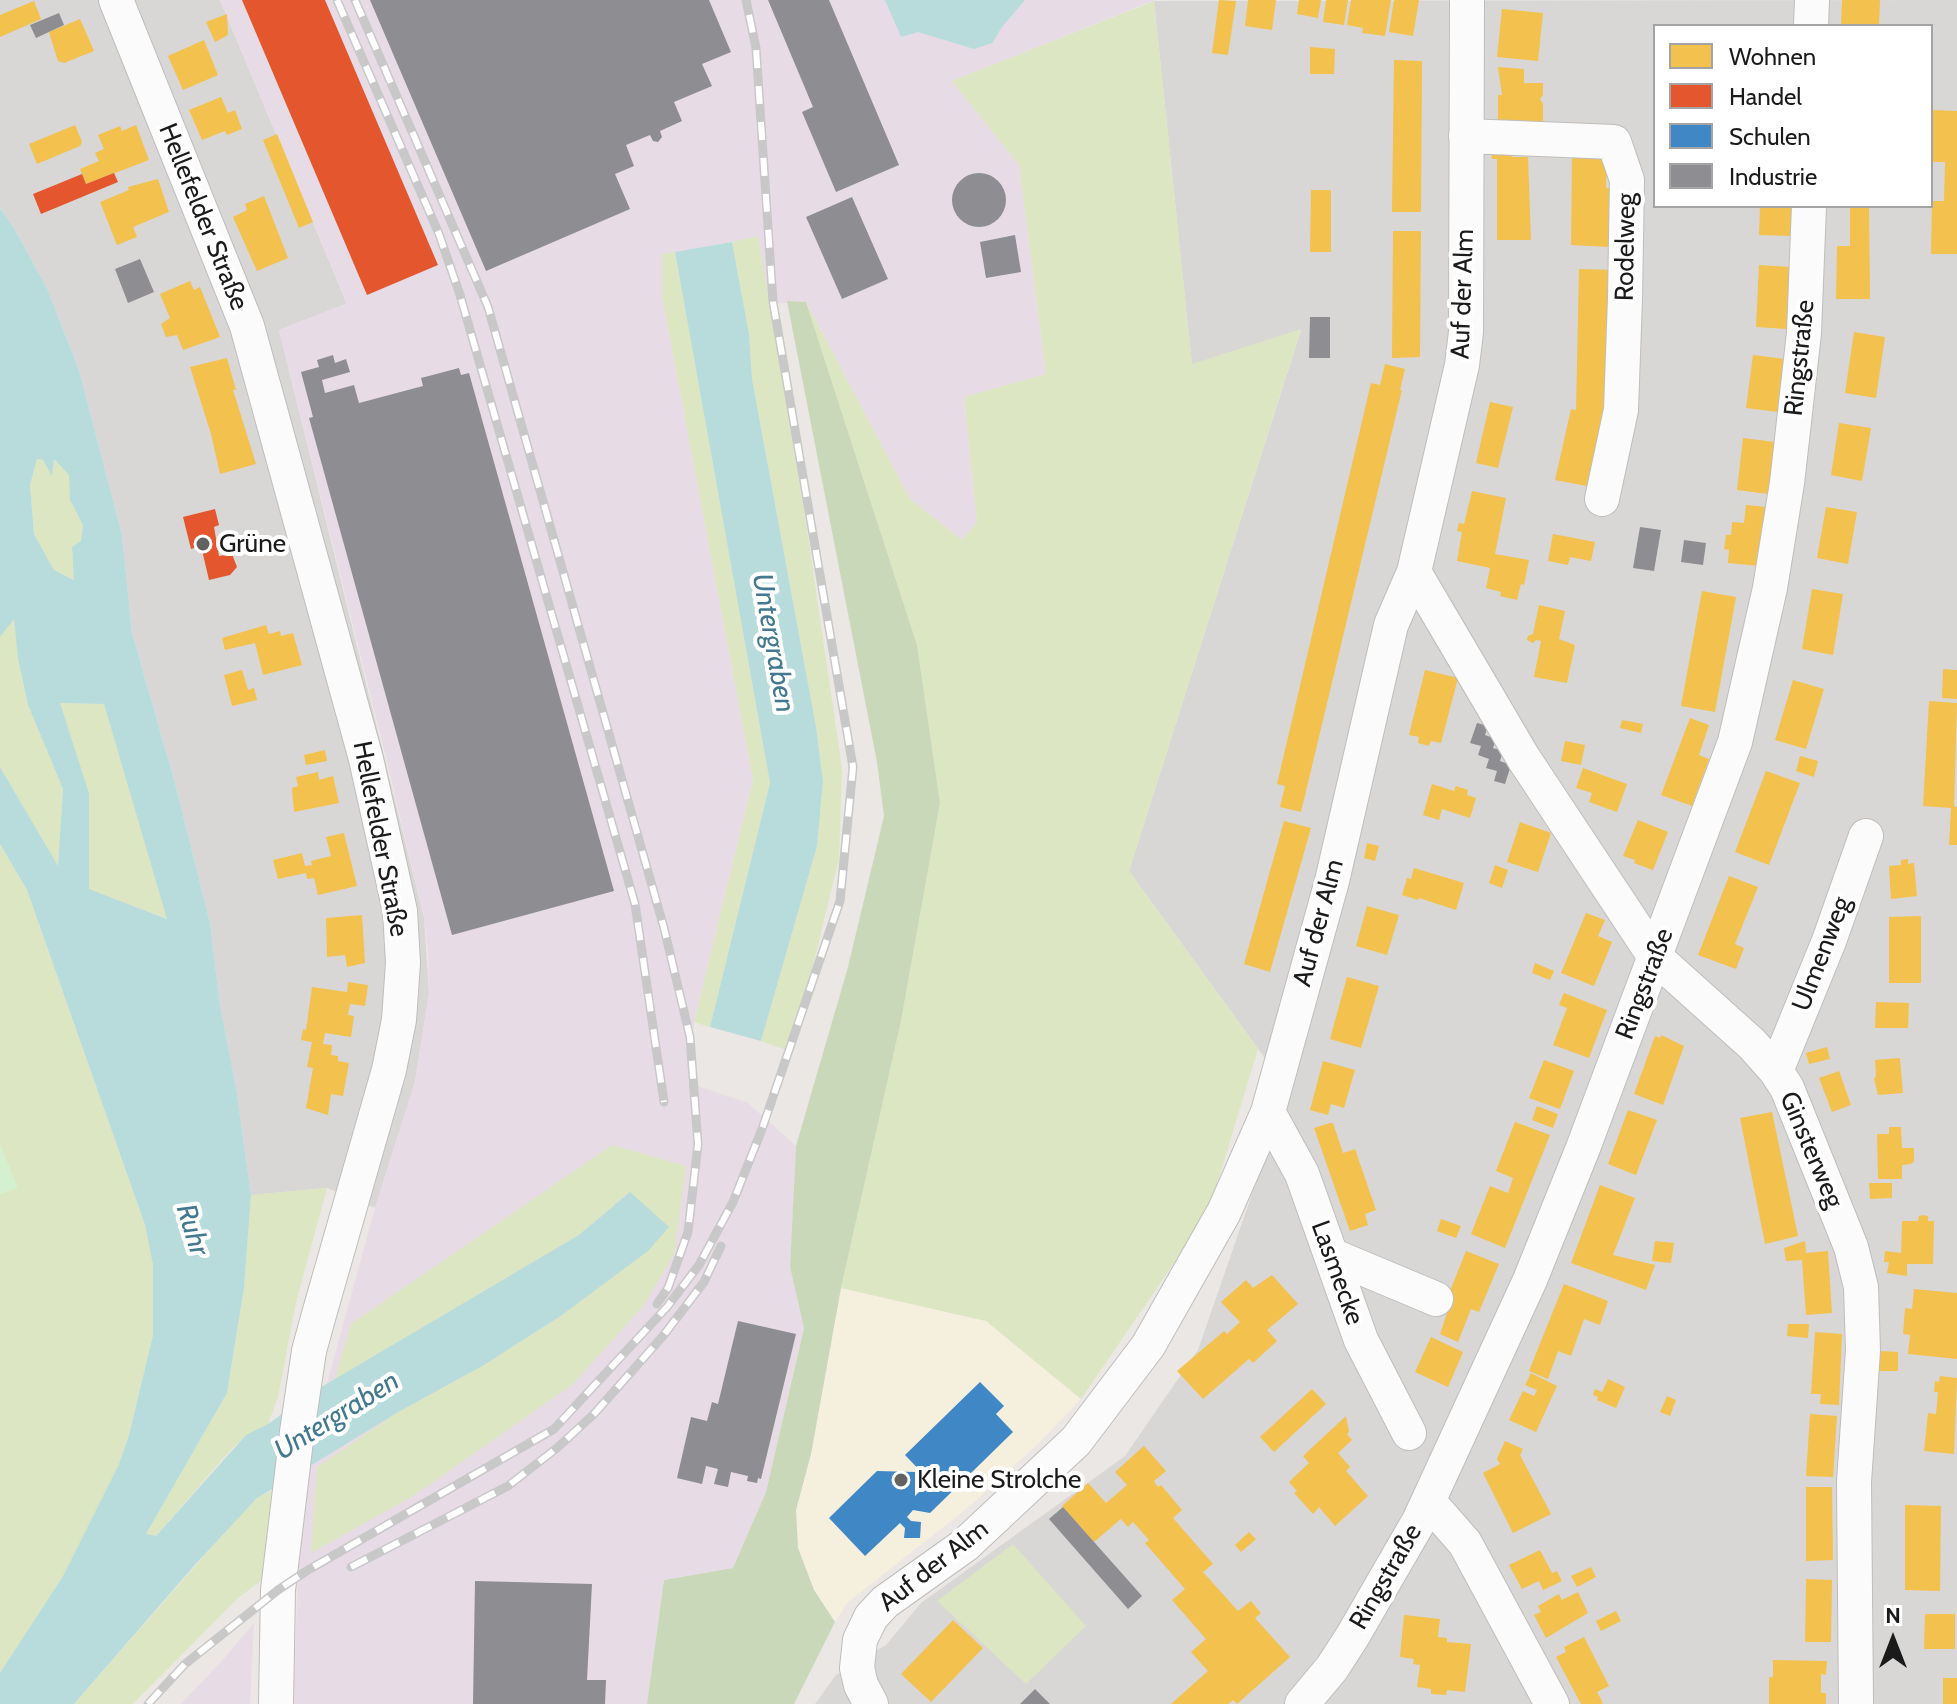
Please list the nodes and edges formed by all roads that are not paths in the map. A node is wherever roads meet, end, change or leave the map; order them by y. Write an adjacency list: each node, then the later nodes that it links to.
1 (116, 0): 17 (street, Hellefelder Straße)
2 (1467, 0): 5 (street, Auf der Alm)
3 (1812, 0): 4 (street)
4 (1811, 24)
5 (1466, 136): 7 (street, Rodelweg); 8 (street, Auf der Alm)
6 (1809, 208): 10 (street, Ringstraße)
7 (1602, 499)
8 (1414, 572): 10 (street, Ginsterweg); 12 (street, Auf der Alm)
9 (1866, 836): 11 (street, Ulmenweg)
10 (1655, 957): 11 (street, Ginsterweg); 16 (street, Ringstraße)
11 (1776, 1071): 21 (street, Ginsterweg)
12 (1268, 1112): 13 (street, Lasmecke); 18 (street, Auf der Alm)
13 (1331, 1255): 14 (street); 15 (street, Lasmecke)
14 (1436, 1299)
15 (1409, 1433)
16 (1429, 1502): 19 (street, Ringstraße); 20 (street)
17 (276, 1704)
18 (871, 1704)
19 (1302, 1704)
20 (1552, 1704)
21 (1856, 1704)

